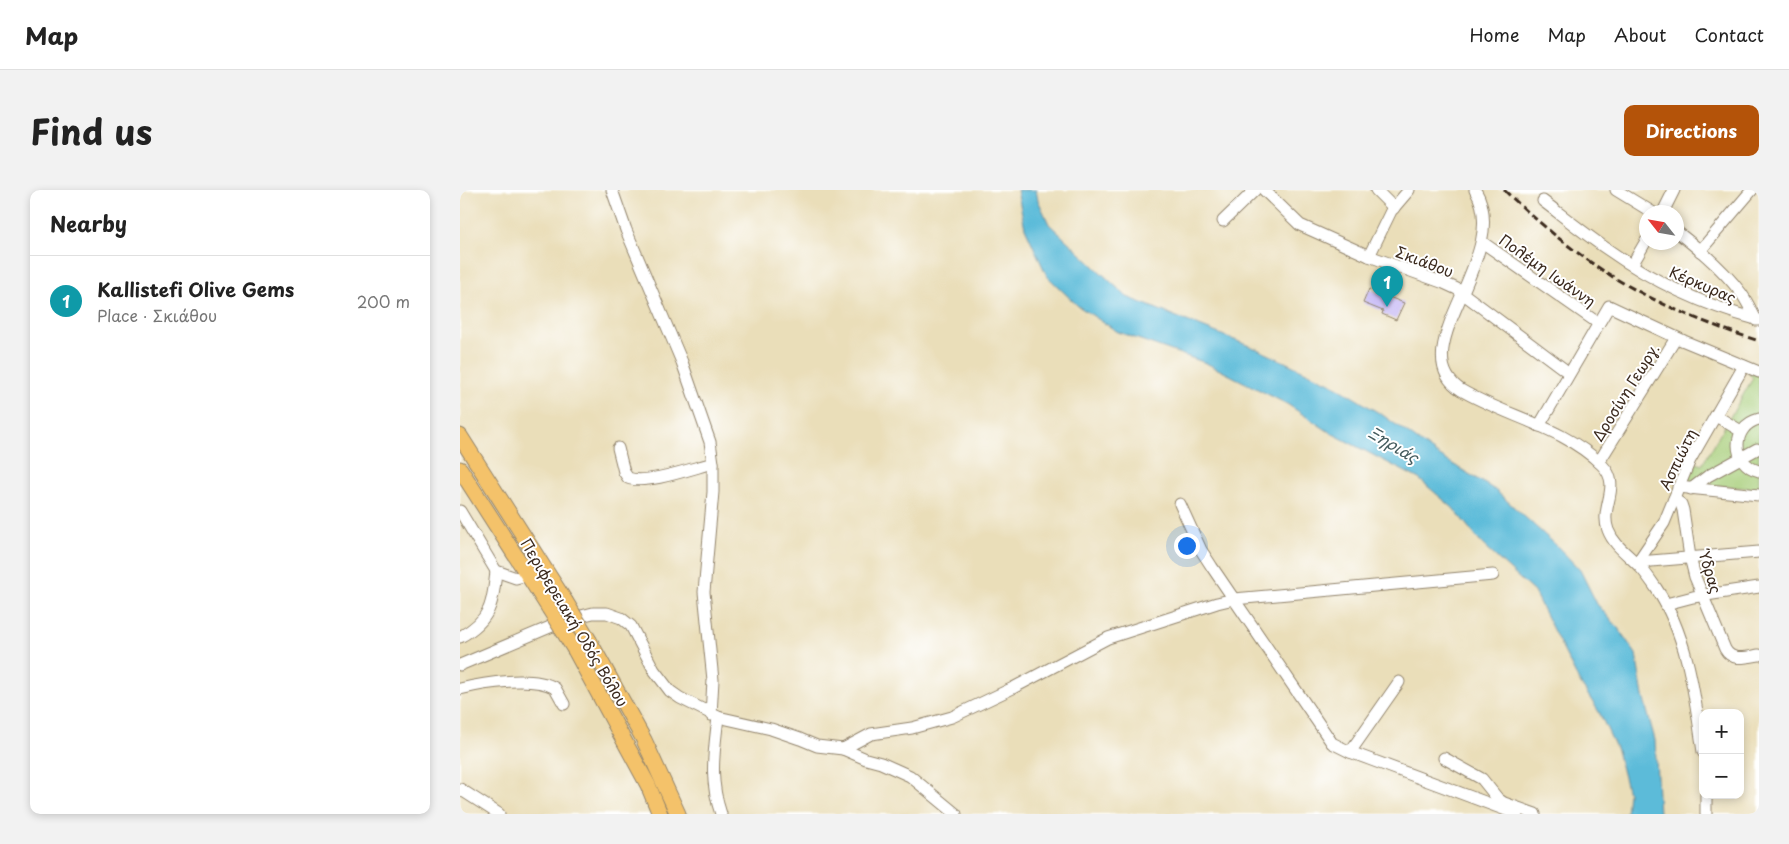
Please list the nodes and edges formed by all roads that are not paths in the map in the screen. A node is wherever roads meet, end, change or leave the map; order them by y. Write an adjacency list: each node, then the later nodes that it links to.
1 (612, 190): 38 (street)
2 (1254, 190): 15 (street)
3 (1264, 190): 20 (street, Σκιάθου)
4 (1376, 190): 14 (street)
5 (1409, 190): 14 (street)
6 (1475, 190): 17 (street)
7 (1616, 190): 12 (street)
8 (1674, 190): 13 (street)
9 (1752, 190): 10 (street); 19 (street)
10 (1759, 196)
11 (1543, 201): 21 (street, Κέρκυρας)
12 (1641, 205)
13 (1666, 205)
14 (1394, 208): 20 (street)
15 (1223, 221)
16 (1684, 238): 19 (street, Κέρκυρας)
17 (1482, 242): 22 (street); 24 (street, Πολέμη Ιωάννη)
18 (1641, 250): 21 (street)
19 (1700, 251): 23 (street, Κέρκυρας)
20 (1369, 256): 22 (street, Σκιάθου)
21 (1632, 265): 23 (street, Κέρκυρας)
22 (1463, 293): 28 (street, Σκιάθου); 31 (street)
23 (1758, 320)
24 (1598, 323): 25 (street); 28 (street)
25 (1676, 338): 26 (street); 37 (street, Δροσίνη Γεωργ.)
26 (1744, 366): 27 (street); 29 (street, Ασπιώτη)
27 (1759, 372)
28 (1569, 373): 31 (street)
29 (1716, 416): 32 (street); 41 (street, Ασπιώτη)
30 (1759, 419): 32 (street)
31 (1539, 426): 37 (street)
32 (1741, 431): 36 (street)
33 (460, 436): 72 (main road, Περιφερειακή Οδός Βόλου, bridge)
34 (1758, 446): 36 (street)
35 (618, 448): 38 (street)
36 (1740, 458): 40 (street); 42 (street)
37 (1599, 462): 49 (street)
38 (713, 463): 63 (street)
39 (460, 469): 51 (main road, Περιφερειακή Οδός Βόλου)
40 (1759, 471)
41 (1678, 487): 42 (street); 44 (street, Ασπιώτη)
42 (1691, 489): 43 (street)
43 (1759, 495)
44 (1674, 499): 48 (street, Ύδρας); 49 (street, Ασπιώτη)
45 (1180, 504): 55 (street)
46 (460, 511): 50 (street)
47 (1759, 552): 48 (street)
48 (1690, 557): 49 (street); 54 (street, Ύδρας)
49 (1638, 562): 56 (street)
50 (496, 571): 51 (street); 57 (street)
51 (528, 575): 71 (main road, Περιφερειακή Οδός Βόλου, bridge)
52 (1493, 576): 55 (street)
53 (1759, 587): 54 (street)
54 (1701, 596): 56 (street); 58 (street, Ύδρας)
55 (1234, 600): 65 (street); 66 (street)
56 (1666, 604): 64 (street)
57 (460, 637)
58 (1759, 655)
59 (460, 665): 63 (street)
60 (1399, 682): 66 (street)
61 (460, 689): 62 (street)
62 (564, 704)
63 (715, 716): 65 (street); 73 (street)
64 (1699, 731)
65 (843, 749): 74 (street)
66 (1350, 752): 75 (street)
67 (1444, 758): 76 (street)
68 (460, 789): 70 (street)
69 (1706, 799): 77 (street)
70 (500, 814)
71 (660, 814)
72 (678, 814)
73 (721, 814)
74 (956, 814)
75 (1517, 814)
76 (1535, 814)
77 (1706, 814)

